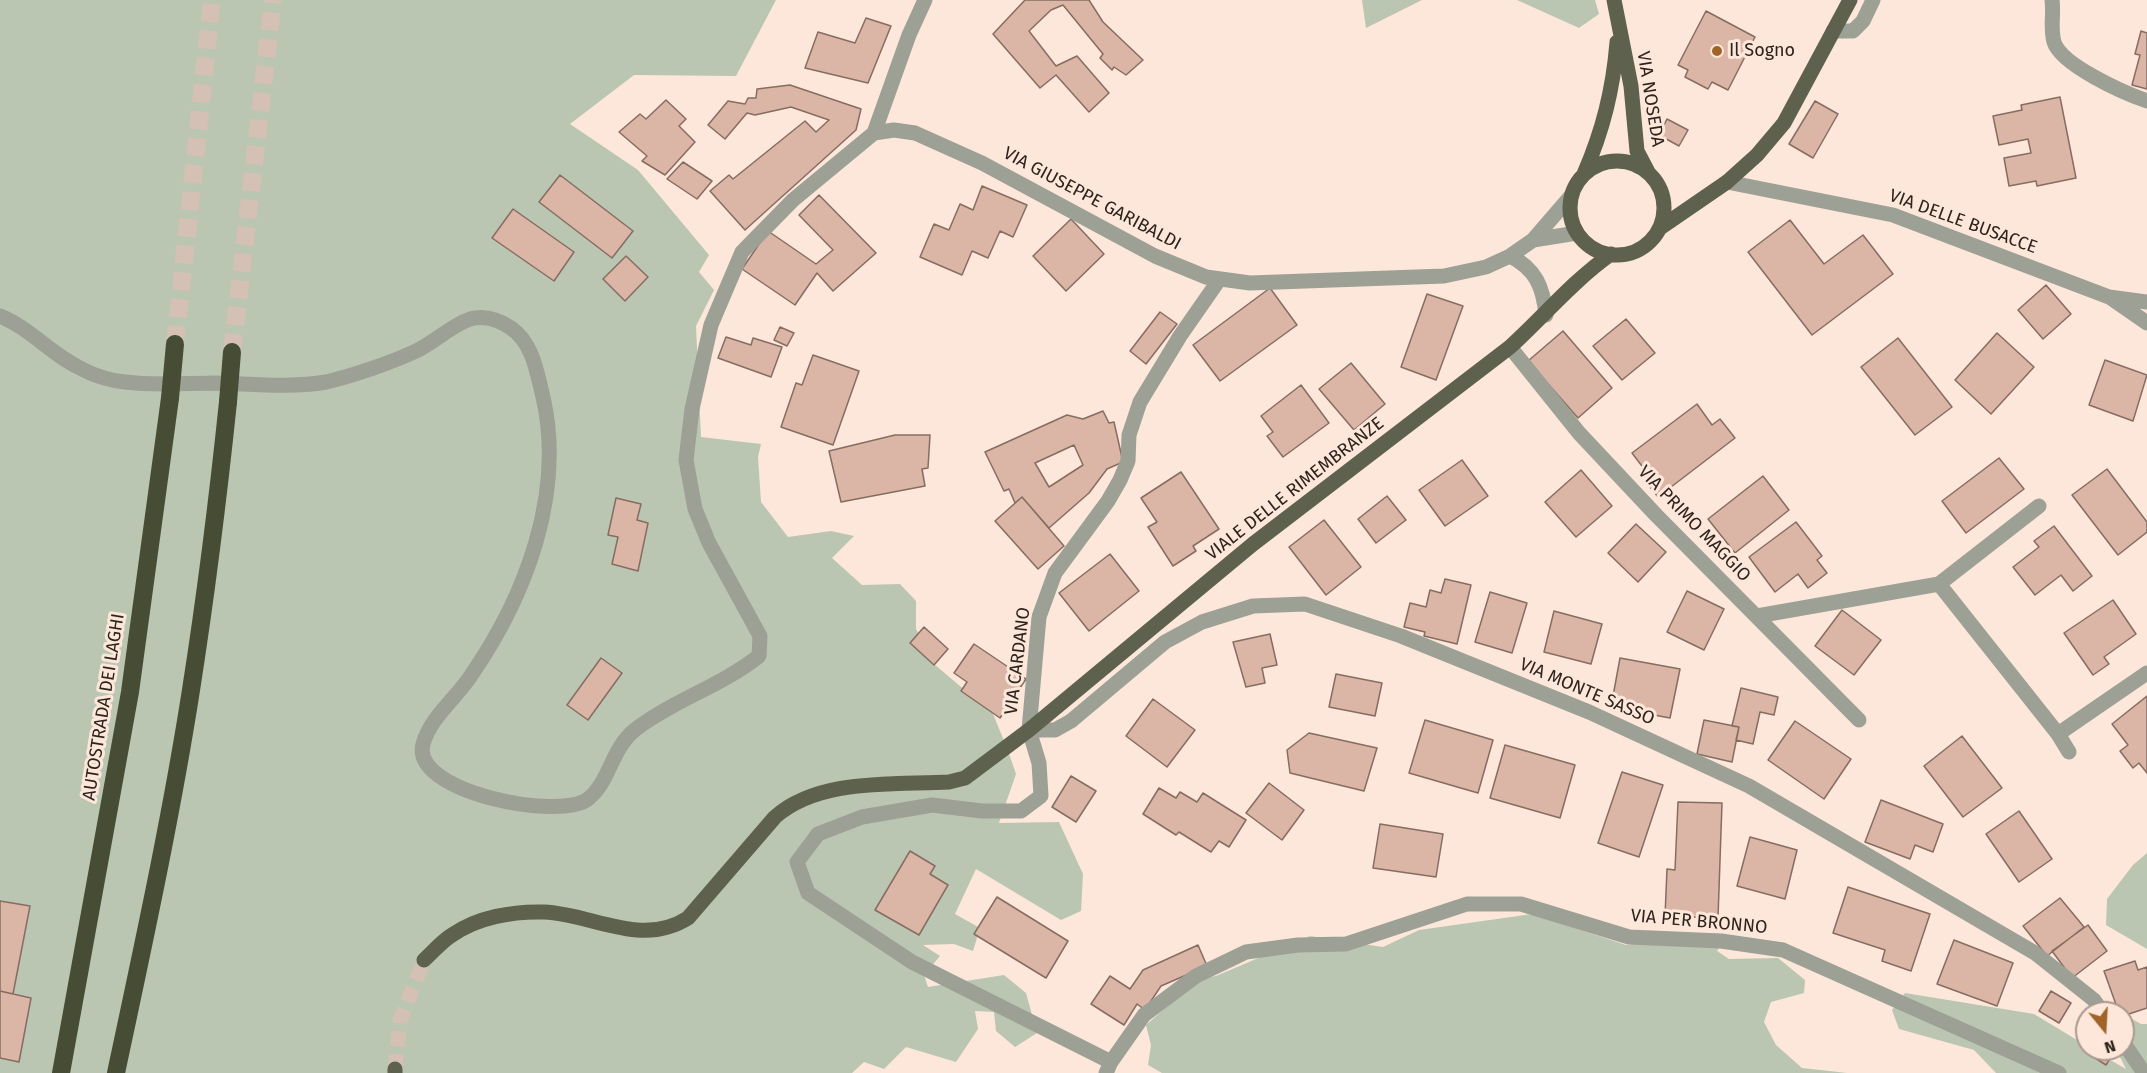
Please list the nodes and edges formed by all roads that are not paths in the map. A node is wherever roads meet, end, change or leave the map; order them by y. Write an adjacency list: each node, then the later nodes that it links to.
1 (925, 0): 9 (street)
2 (1614, 0): 6 (main road, VIA NOSEDA)
3 (1850, 0): 7 (main road)
4 (1873, 0): 7 (street)
5 (2052, 0): 8 (street)
6 (1618, 27): 10 (main road, VIA NOSEDA); 11 (main road, VIA NOSEDA)
7 (1833, 31): 12 (main road)
8 (2147, 101)
9 (874, 133): 20 (street, VIA GIUSEPPE GARIBALDI); 24 (street)
10 (1584, 174): 11 (main road); 13 (main road)
11 (1650, 174): 14 (main road)
12 (1727, 182): 14 (main road); 21 (street, VIA DELLE BUSACCE)
13 (1571, 196): 15 (main road); 16 (street, VIA GIUSEPPE GARIBALDI)
14 (1660, 228): 17 (main road)
15 (1582, 238): 16 (street, VIA GIUSEPPE GARIBALDI); 17 (main road); 19 (main road, VIALE DELLE RIMEMBRANZE)
16 (1533, 240): 18 (street, VIA GIUSEPPE GARIBALDI)
17 (1611, 254): 19 (main road, VIALE DELLE RIMEMBRANZE)
18 (1510, 256): 20 (street, VIA GIUSEPPE GARIBALDI); 23 (street)
19 (1581, 276): 23 (main road, VIALE DELLE RIMEMBRANZE)
20 (1219, 280): 34 (street, VIA CARDANO)
21 (2109, 297): 22 (street, VIA DELLE BUSACCE); 25 (street)
22 (2147, 302)
23 (1546, 315): 27 (main road, VIALE DELLE RIMEMBRANZE)
24 (0, 316)
25 (2147, 323)
26 (175, 344): 41 (highway, AUTOSTRADA DEI LAGHI, bridge)
27 (1510, 347): 31 (street, VIA PRIMO MAGGIO); 34 (main road, VIALE DELLE RIMEMBRANZE)
28 (232, 352): 42 (highway, bridge)
29 (2039, 507): 30 (street)
30 (1939, 584): 31 (street); 35 (street)
31 (1757, 616): 33 (street, VIA PRIMO MAGGIO)
32 (2147, 673): 35 (street)
33 (1859, 720)
34 (1029, 730): 37 (main road, VIALE DELLE RIMEMBRANZE); 38 (street, VIA MONTE SASSO); 40 (street, VIA CARDANO)
35 (2058, 734): 36 (street)
36 (2069, 752)
37 (424, 960)
38 (2095, 1001)
39 (2135, 1060): 44 (street)
40 (1108, 1067): 43 (street, VIA PER BRONNO)
41 (61, 1073)
42 (116, 1073)
43 (2059, 1073)
44 (2144, 1073)

